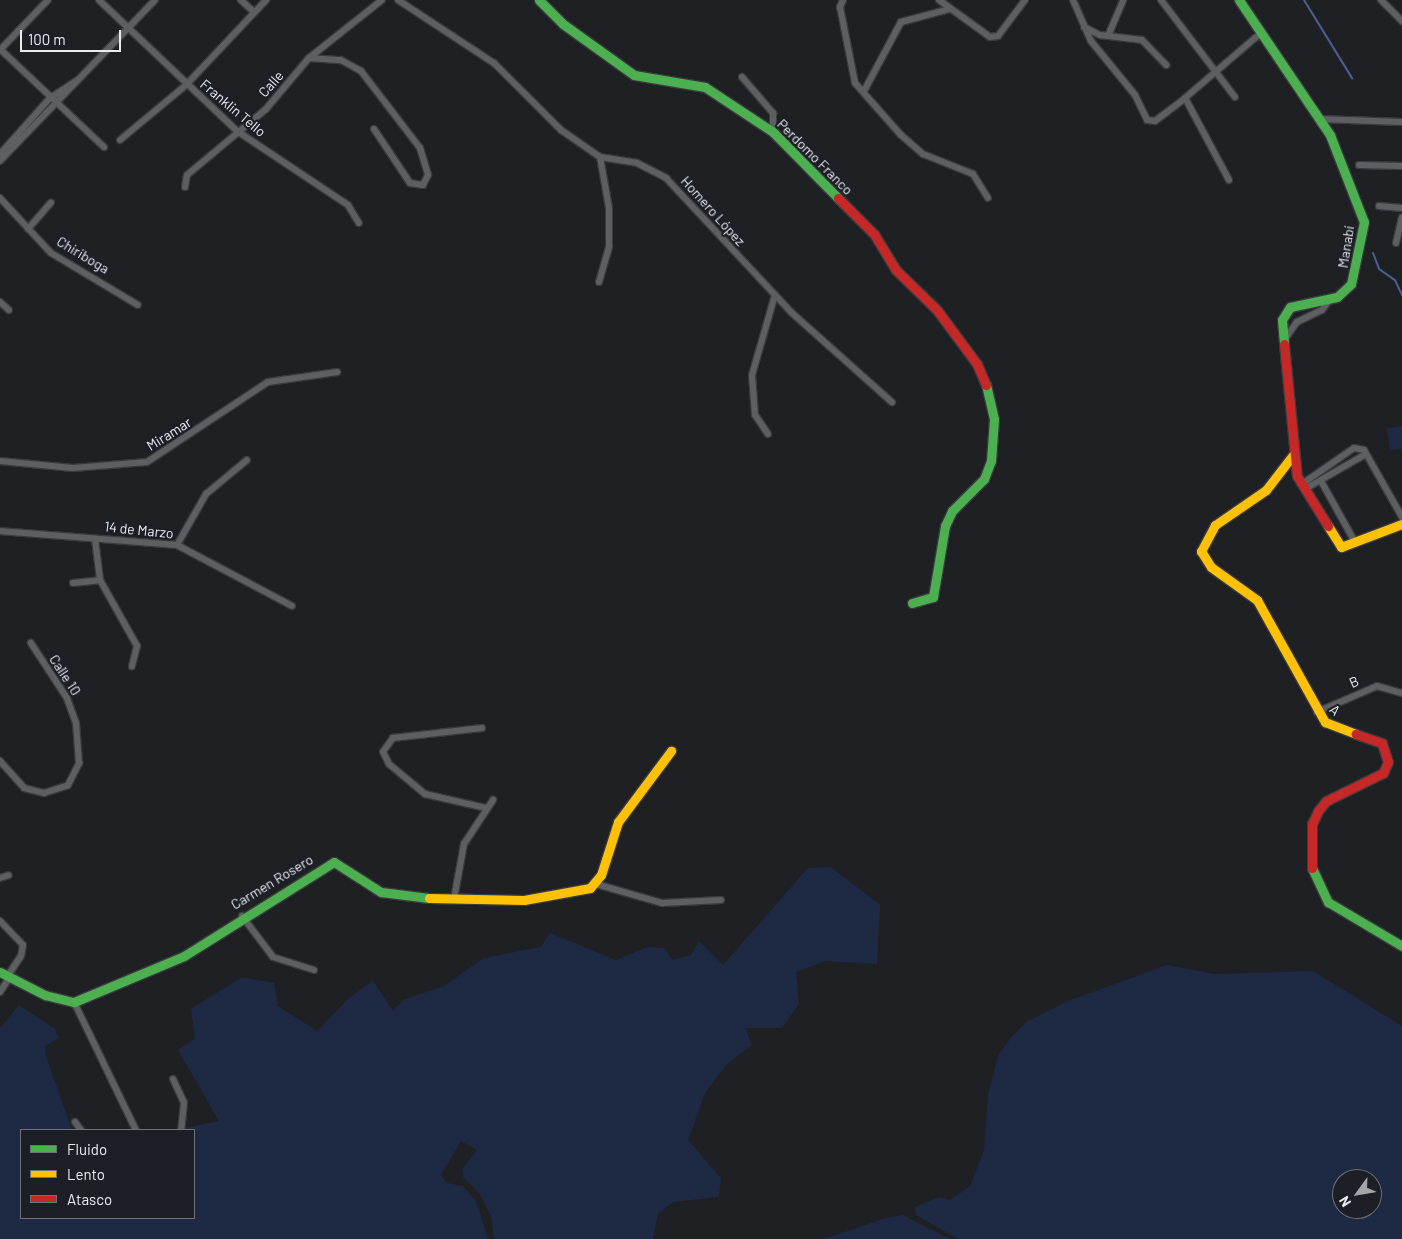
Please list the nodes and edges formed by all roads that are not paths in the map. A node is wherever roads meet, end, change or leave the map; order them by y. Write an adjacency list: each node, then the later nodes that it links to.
1 (48, 0): 26 (street)
2 (99, 0): 22 (street, Franklin Tello)
3 (155, 0): 22 (street)
4 (241, 0): 20 (street)
5 (266, 0): 20 (street)
6 (382, 0): 27 (street, Calle)
7 (398, 0): 46 (street, Homero López)
8 (539, 0): 42 (street, Perdomo Franco)
9 (843, 0): 33 (street)
10 (939, 0): 19 (street)
11 (1025, 0): 19 (street)
12 (1068, 0): 18 (street)
13 (1073, 0): 18 (street)
14 (1123, 0): 25 (street)
15 (1161, 0): 29 (street)
16 (1239, 0): 24 (street, Manabí)
17 (1381, 0): 21 (street)
18 (1074, 8): 23 (street)
19 (950, 9): 33 (street)
20 (254, 12): 32 (street)
21 (1402, 21)
22 (128, 27): 31 (street); 32 (street, Franklin Tello)
23 (1083, 27): 25 (street); 36 (street)
24 (1262, 32): 29 (street); 38 (street, Manabí)
25 (1108, 36): 28 (street)
26 (0, 49): 35 (street)
27 (309, 58): 40 (street); 41 (street, Calle)
28 (1166, 65)
29 (1215, 72): 34 (street); 36 (street)
30 (742, 77): 42 (street)
31 (81, 78): 35 (street); 37 (street)
32 (186, 85): 41 (street, Franklin Tello); 43 (street)
33 (864, 90): 53 (street)
34 (1235, 97)
35 (50, 98): 37 (street); 45 (street)
36 (1184, 98): 50 (street)
37 (57, 104): 44 (street); 47 (street)
38 (1320, 119): 39 (street); 63 (street, Manabí)
39 (1402, 122)
40 (374, 129)
41 (237, 131): 51 (street, Calle); 58 (street, Franklin Tello)
42 (773, 132): 87 (street, Perdomo Franco)
43 (120, 140)
44 (104, 147)
45 (0, 154)
46 (600, 157): 61 (street); 62 (street, Homero López)
47 (0, 161)
48 (1359, 165): 49 (street)
49 (1402, 166)
50 (1229, 180)
51 (185, 187)
52 (0, 198): 59 (street, Chiriboga)
53 (988, 198)
54 (51, 203): 59 (street)
55 (1379, 206): 56 (street)
56 (1402, 208)
57 (1402, 218): 60 (street)
58 (359, 223)
59 (28, 229): 65 (street, Chiriboga)
60 (1396, 243)
61 (600, 282)
62 (775, 295): 69 (street, Homero López); 70 (street)
63 (1331, 298): 67 (street); 67 (street, Manabí)
64 (0, 302): 66 (street)
65 (138, 305)
66 (9, 310)
67 (1283, 348): 72 (street, Manabí)
68 (337, 372): 74 (street, Miramar)
69 (892, 402)
70 (768, 434)
71 (1366, 454): 75 (street); 76 (street); 79 (street)
72 (1293, 455): 78 (street, Manabí); 92 (street, A)
73 (247, 460): 84 (street)
74 (0, 461)
75 (1330, 463): 76 (street); 78 (street)
76 (1334, 473): 77 (street)
77 (1321, 481): 78 (street); 83 (street)
78 (1304, 487): 83 (street, Manabí)
79 (1402, 517)
80 (1402, 524): 83 (street)
81 (0, 532): 82 (street, 14 de Marzo)
82 (95, 538): 84 (street, 14 de Marzo); 85 (street)
83 (1356, 544)
84 (176, 545): 88 (street, 14 de Marzo)
85 (100, 580): 86 (street); 90 (street)
86 (73, 583)
87 (912, 603)
88 (292, 606)
89 (30, 643): 95 (street, Calle 10)
90 (132, 666)
91 (1402, 693): 92 (street, B)
92 (1317, 712): 105 (street, A)
93 (482, 728): 97 (street)
94 (671, 750): 100 (street)
95 (0, 761)
96 (493, 800): 97 (street)
97 (486, 808): 101 (street)
98 (9, 875): 99 (street)
99 (0, 878)
100 (596, 884): 101 (street, Carmen Rosero); 102 (street)
101 (454, 900): 103 (street, Carmen Rosero)
102 (721, 900)
103 (242, 916): 106 (street); 109 (street, Carmen Rosero)
104 (0, 920): 107 (street)
105 (1402, 946)
106 (314, 970)
107 (5, 976): 108 (street); 109 (street)
108 (0, 992)
109 (74, 1002): 113 (street)
110 (173, 1079): 114 (street)
111 (75, 1122): 112 (street)
112 (80, 1129)
113 (136, 1129)
114 (181, 1129)

